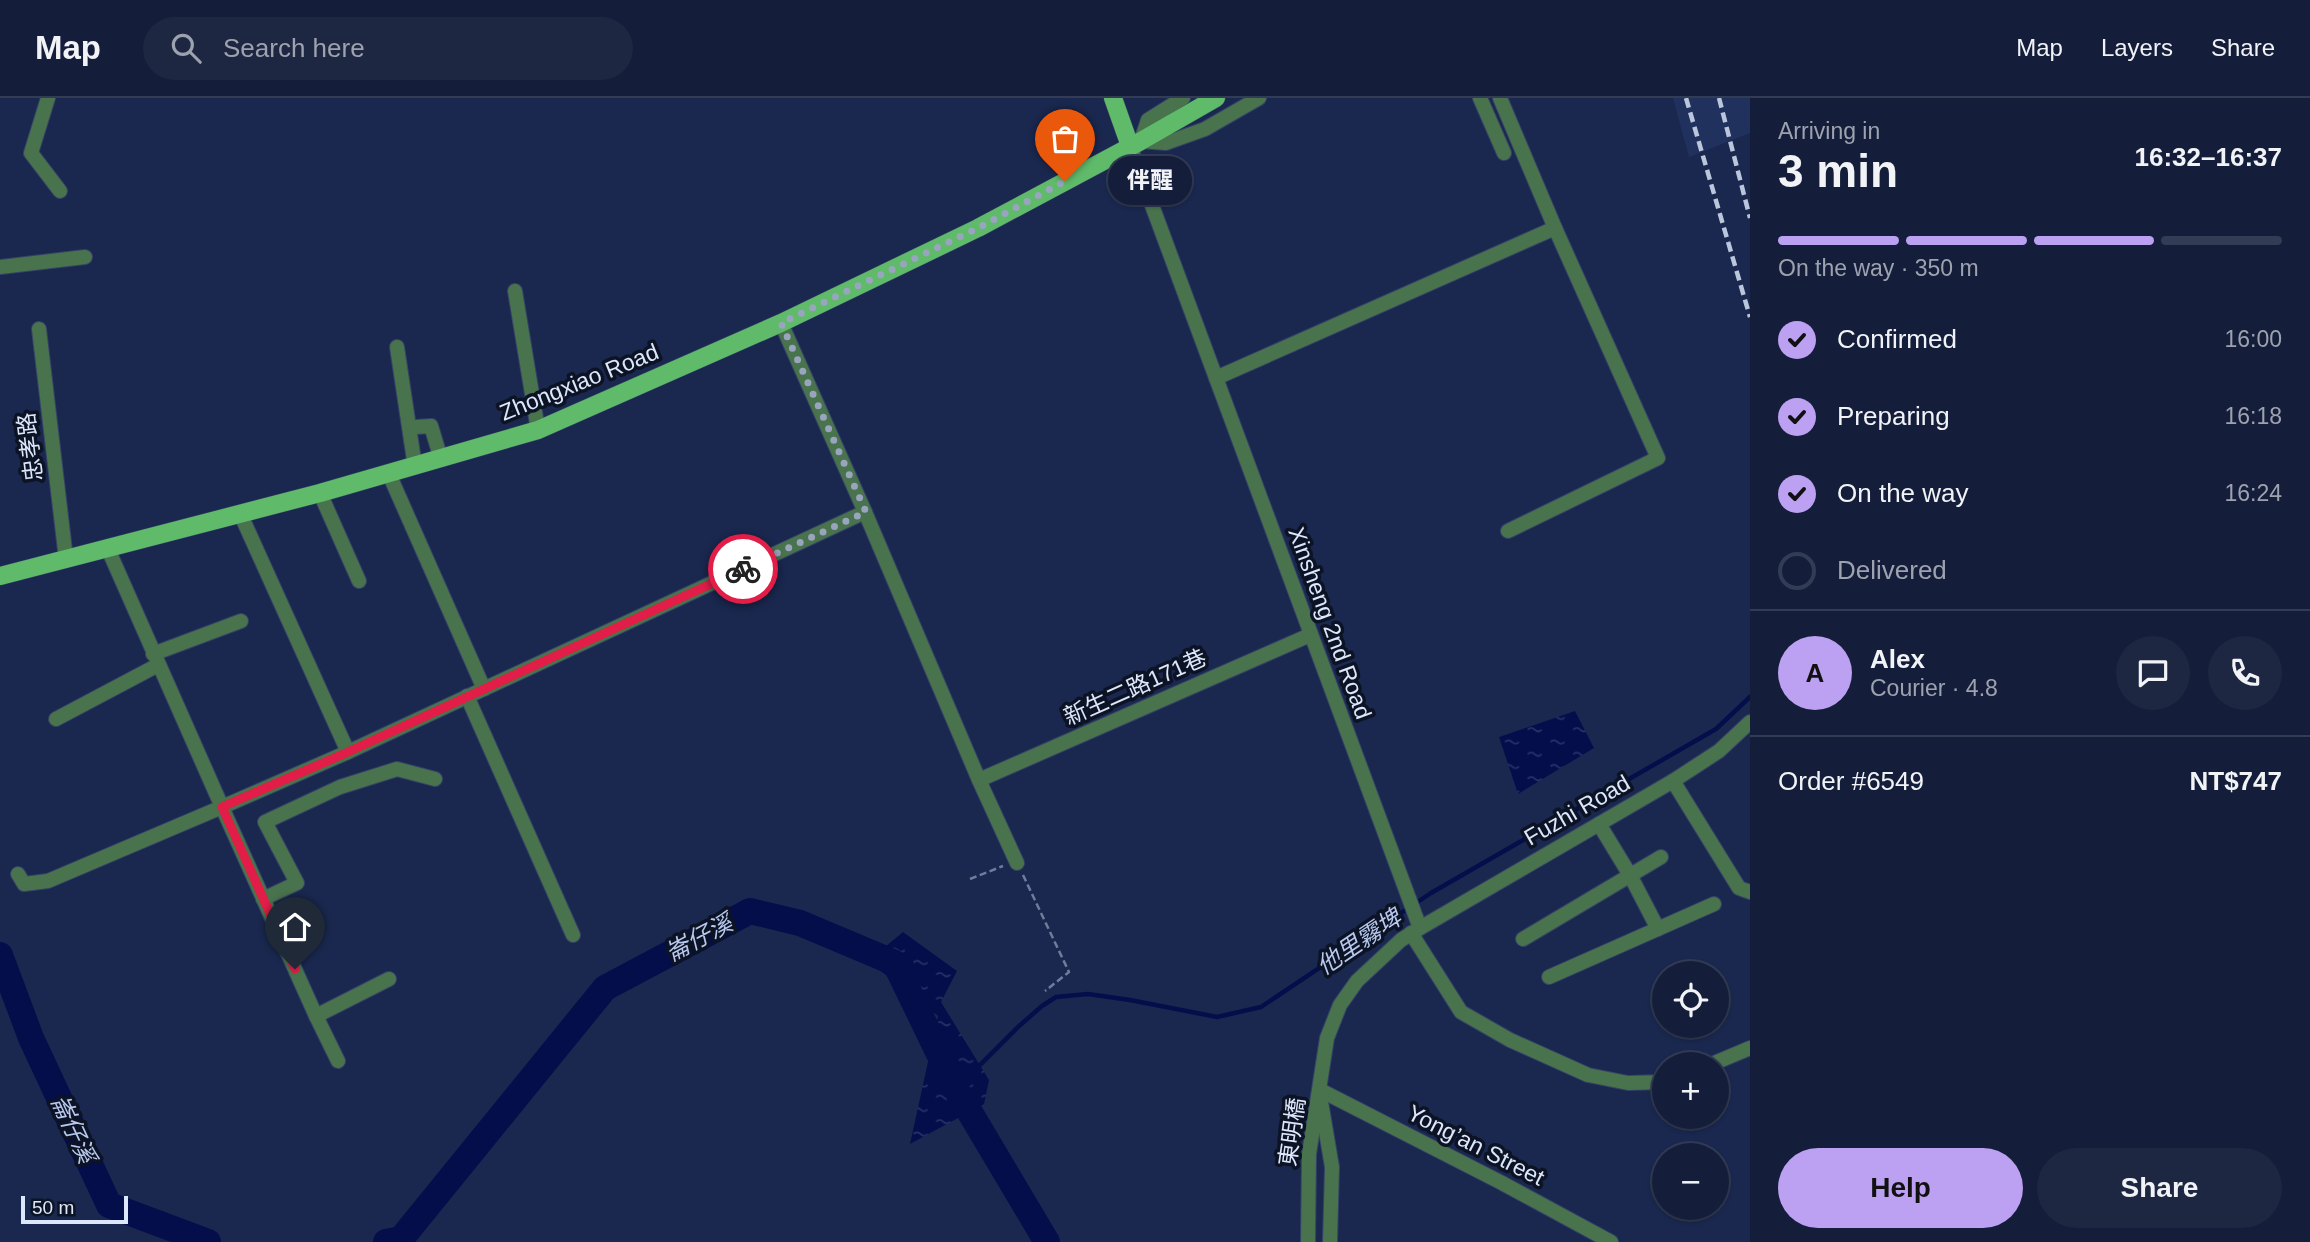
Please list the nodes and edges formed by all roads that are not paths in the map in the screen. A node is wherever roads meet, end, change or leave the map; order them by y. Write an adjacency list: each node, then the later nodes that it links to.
1 (48, 98): 10 (street)
2 (1112, 98): 8 (main road)
3 (1183, 98): 8 (street, Zhongxiao Road)
4 (1216, 98): 8 (main road)
5 (1259, 98): 8 (street, Zhongxiao Road)
6 (1480, 98): 9 (street)
7 (1500, 98): 11 (street)
8 (1136, 144): 15 (main road, Zhongxiao Road); 18 (street, Xinsheng 2nd Road)
9 (1504, 153)
10 (60, 191)
11 (1555, 228): 18 (street); 27 (street)
12 (85, 257): 13 (street)
13 (0, 267)
14 (515, 291): 20 (street)
15 (781, 323): 20 (main road, Zhongxiao Road); 25 (street)
16 (39, 329): 29 (street, 忠孝路)
17 (397, 347): 22 (street)
18 (1216, 378): 33 (street, Xinsheng 2nd Road)
19 (416, 428): 21 (street)
20 (538, 430): 21 (main road, Zhongxiao Road)
21 (441, 459): 22 (main road, Zhongxiao Road)
22 (415, 467): 23 (main road, Zhongxiao Road)
23 (389, 474): 24 (main road, Zhongxiao Road); 35 (street)
24 (320, 493): 26 (main road, Zhongxiao Road); 31 (street)
25 (866, 512): 35 (street); 41 (street)
26 (240, 513): 28 (main road, Zhongxiao Road); 39 (street)
27 (1508, 531)
28 (108, 549): 29 (main road, Zhongxiao Road); 34 (street)
29 (66, 559): 30 (main road, Zhongxiao Road)
30 (0, 576)
31 (359, 581)
32 (241, 621): 34 (street)
33 (1310, 635): 41 (street, 新生二路171巷); 53 (street, Xinsheng 2nd Road)
34 (156, 659): 37 (street); 43 (street)
35 (484, 689): 36 (street)
36 (467, 696): 39 (street); 54 (street)
37 (56, 719)
38 (1750, 722): 42 (street, Fuzhi Road)
39 (348, 752): 43 (street)
40 (435, 779): 50 (street)
41 (979, 779): 46 (street)
42 (1673, 781): 44 (street, Fuzhi Road); 49 (street)
43 (222, 807): 47 (street); 50 (street)
44 (1599, 824): 48 (street); 53 (street, Fuzhi Road)
45 (1661, 857): 48 (street)
46 (1017, 863)
47 (18, 874)
48 (1630, 875): 52 (street); 55 (street)
49 (1750, 892)
50 (262, 899): 58 (street)
51 (1714, 904): 52 (street)
52 (1658, 929): 56 (street)
53 (1415, 931): 62 (street, Xinsheng 2nd Road); 63 (street)
54 (573, 935)
55 (1523, 939)
56 (1549, 977)
57 (389, 979): 58 (street)
58 (316, 1016): 61 (street)
59 (1750, 1048): 60 (street)
60 (1729, 1057)
61 (338, 1061)
62 (1652, 1082)
63 (1320, 1090): 64 (street, 東明橋); 65 (street, 東明橋); 66 (street, Yong’an Street)
64 (1308, 1242)
65 (1331, 1242)
66 (1611, 1242)

